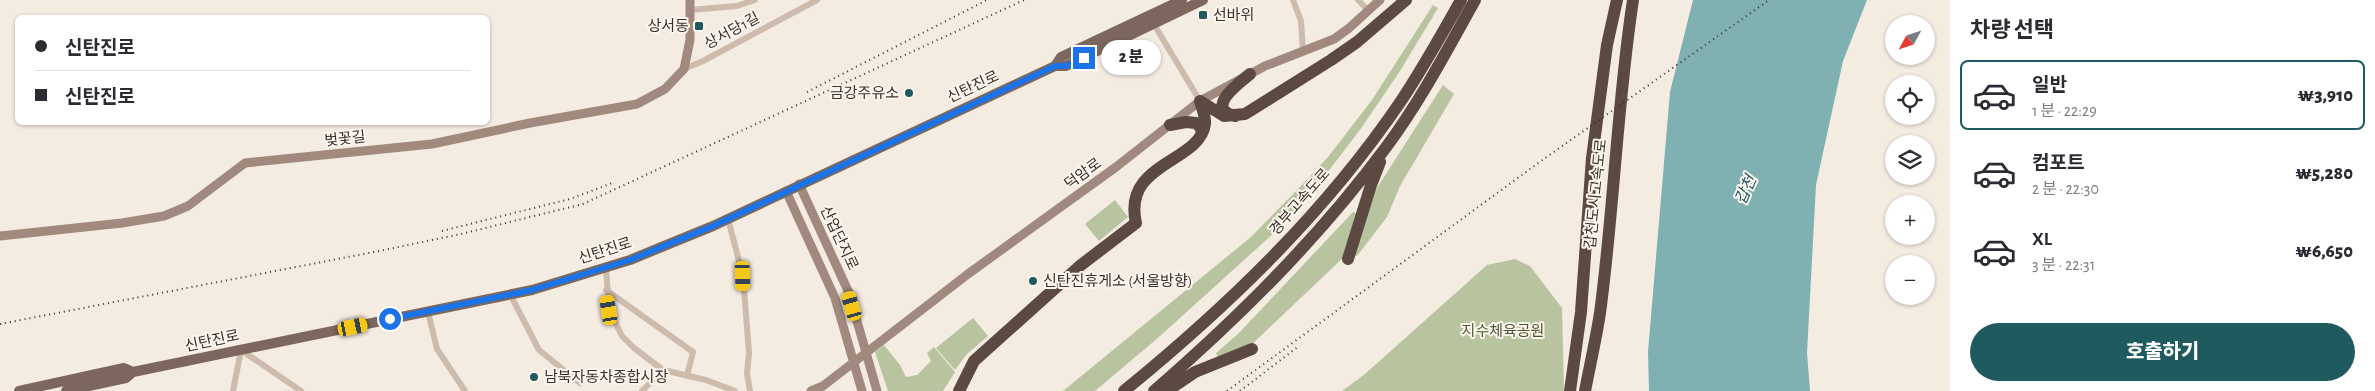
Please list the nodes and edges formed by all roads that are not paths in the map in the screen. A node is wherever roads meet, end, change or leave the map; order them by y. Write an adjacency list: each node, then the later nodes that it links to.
1 (690, 0): 15 (street)
2 (755, 0): 15 (street)
3 (817, 0): 19 (street, 상서당1길)
4 (1182, 0): 17 (main road, 신탄진로)
5 (1204, 0): 17 (main road, 신탄진로)
6 (1293, 0): 18 (street)
7 (1358, 0): 14 (street)
8 (1380, 0): 16 (street, 덕암로)
9 (1406, 0): 22 (highway)
10 (1461, 0): 55 (highway, 경부고속도로)
11 (1475, 0): 25 (highway, 경부고속도로)
12 (1617, 0): 58 (highway, 갑천도시고속도로)
13 (1633, 0): 59 (highway, 갑천도시고속도로)
14 (1368, 4): 16 (street)
15 (690, 10): 19 (street)
16 (1362, 18): 18 (street, 덕암로)
17 (1151, 20): 21 (street); 26 (main road, 신탄진로)
18 (1302, 51): 20 (street, 덕암로)
19 (684, 69): 29 (street, 벚꽃길)
20 (1250, 74): 21 (street, 덕암로); 22 (highway)
21 (1200, 101): 22 (highway); 23 (street, 덕암로); 24 (highway)
22 (1240, 116)
23 (1170, 125): 24 (highway); 42 (street, 덕암로)
24 (1201, 135): 54 (highway)
25 (1387, 147): 30 (highway); 56 (highway, 경부고속도로)
26 (799, 184): 27 (main road, 신탄진로); 53 (street, 산업단지로)
27 (786, 190): 28 (main road, 신탄진로); 52 (street, 산업단지로)
28 (728, 219): 31 (main road, 신탄진로); 50 (street)
29 (0, 236)
30 (1348, 259)
31 (606, 268): 32 (street); 33 (main road, 신탄진로)
32 (606, 290): 37 (street); 39 (street)
33 (510, 294): 34 (main road, 신탄진로); 40 (street)
34 (428, 312): 36 (main road, 신탄진로); 47 (street)
35 (1252, 349): 57 (highway)
36 (241, 350): 38 (main road, 신탄진로); 45 (street); 46 (street)
37 (663, 370): 39 (street); 48 (street)
38 (133, 372): 41 (main road, 신탄진로); 43 (main road, 신탄진로)
39 (687, 376): 49 (street)
40 (580, 383)
41 (98, 388): 44 (main road, 신탄진로)
42 (824, 388): 51 (street, 덕암로)
43 (19, 391)
44 (66, 391)
45 (233, 391)
46 (301, 391)
47 (465, 391)
48 (642, 391)
49 (735, 391)
50 (750, 391)
51 (812, 391)
52 (862, 391)
53 (877, 391)
54 (959, 391)
55 (1124, 391)
56 (1154, 391)
57 (1167, 391)
58 (1570, 391)
59 (1585, 391)

